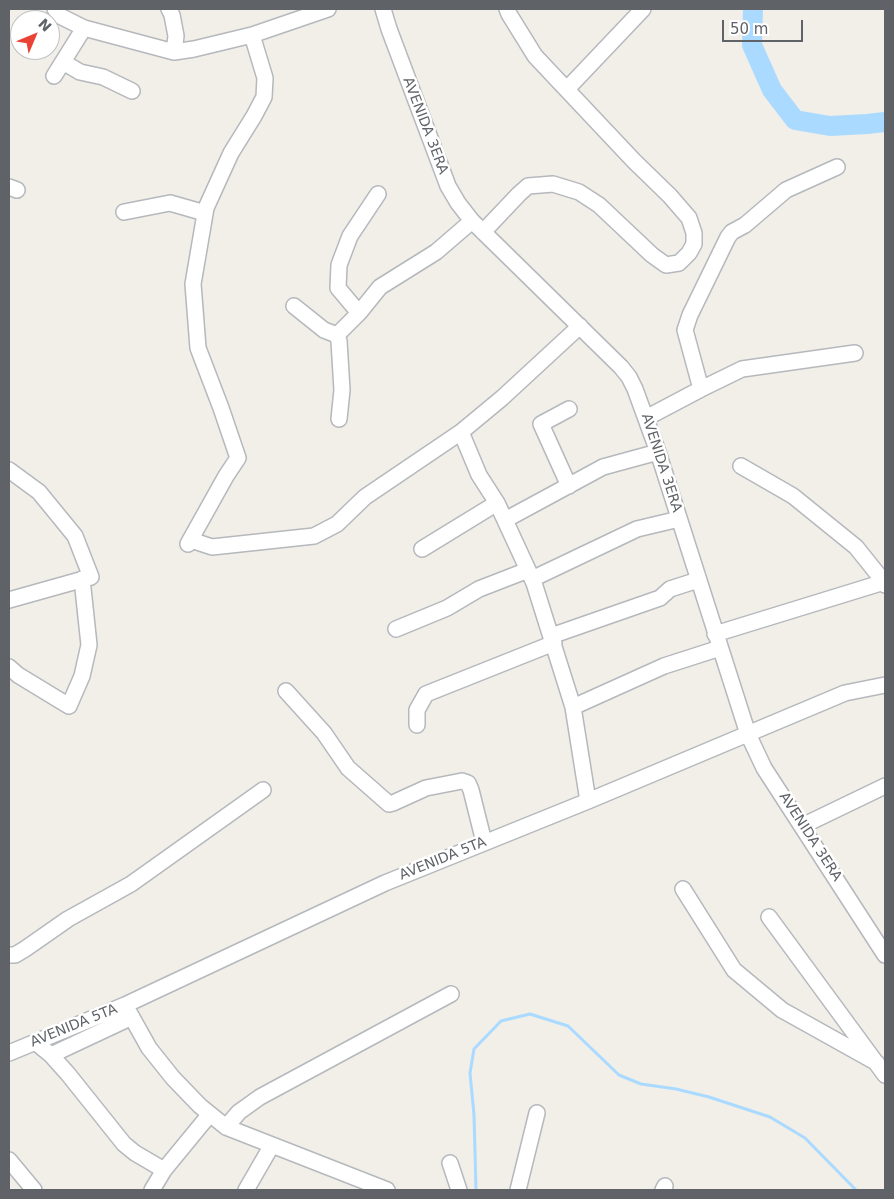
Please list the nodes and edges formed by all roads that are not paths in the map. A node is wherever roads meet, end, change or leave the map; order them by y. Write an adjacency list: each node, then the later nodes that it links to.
1 (55, 9): 7 (street)
2 (169, 9): 9 (street)
3 (328, 9): 8 (street)
4 (383, 9): 18 (street, AVENIDA 3ERA)
5 (507, 9): 12 (street)
6 (644, 9): 12 (street)
7 (84, 28): 9 (street); 10 (street)
8 (252, 34): 9 (street); 17 (street)
9 (174, 52)
10 (63, 62): 11 (street); 13 (street)
11 (54, 76)
12 (567, 89): 19 (street)
13 (132, 91)
14 (837, 167): 25 (street)
15 (378, 194): 21 (street)
16 (124, 212): 17 (street)
17 (205, 213): 29 (street)
18 (472, 221): 19 (street, AVENIDA 3ERA); 21 (street)
19 (483, 232): 22 (street, AVENIDA 3ERA)
20 (294, 306): 23 (street)
21 (358, 313): 23 (street)
22 (580, 326): 27 (street, AVENIDA 3ERA); 29 (street)
23 (337, 335): 28 (street)
24 (855, 353): 25 (street)
25 (701, 389): 27 (street)
26 (569, 409): 33 (street)
27 (646, 418): 30 (street, AVENIDA 3ERA)
28 (339, 419)
29 (461, 432): 34 (street)
30 (658, 452): 33 (street); 35 (street, AVENIDA 3ERA)
31 (741, 466): 41 (street)
32 (9, 470): 39 (street)
33 (569, 486): 36 (street)
34 (497, 503): 36 (street); 37 (street)
35 (679, 519): 38 (street); 40 (street, AVENIDA 3ERA)
36 (505, 520): 38 (street)
37 (422, 550)
38 (530, 574): 43 (street); 44 (street)
39 (82, 579): 42 (street); 46 (street)
40 (698, 580): 44 (street); 45 (street, AVENIDA 3ERA)
41 (885, 584): 45 (street)
42 (9, 600)
43 (396, 629)
44 (552, 640): 49 (street); 50 (street)
45 (718, 641): 49 (street); 51 (street, AVENIDA 3ERA)
46 (9, 667)
47 (885, 685): 51 (street, AVENIDA 5TA)
48 (286, 691): 56 (street)
49 (573, 707): 54 (street)
50 (416, 725)
51 (748, 734): 54 (street, AVENIDA 5TA); 55 (street, AVENIDA 3ERA)
52 (885, 786): 55 (street)
53 (263, 790): 59 (street)
54 (588, 801): 56 (street, AVENIDA 5TA)
55 (802, 826): 60 (street, AVENIDA 3ERA)
56 (484, 842): 62 (street, AVENIDA 5TA)
57 (683, 889): 66 (street)
58 (768, 917): 66 (street)
59 (9, 955)
60 (885, 955)
61 (451, 994): 69 (street)
62 (128, 1011): 63 (street, AVENIDA 5TA); 65 (street); 68 (street)
63 (35, 1042): 64 (street, AVENIDA 5TA); 65 (street)
64 (12, 1047)
65 (51, 1055): 73 (street)
66 (881, 1069)
67 (537, 1113): 80 (street)
68 (210, 1114): 69 (street); 73 (street)
69 (226, 1127): 70 (street)
70 (272, 1145): 74 (street); 77 (street)
71 (9, 1160): 75 (street)
72 (450, 1163): 79 (street)
73 (164, 1170): 76 (street)
74 (352, 1184): 78 (street)
75 (34, 1190)
76 (152, 1190)
77 (246, 1190)
78 (387, 1190)
79 (459, 1190)
80 (518, 1190)

